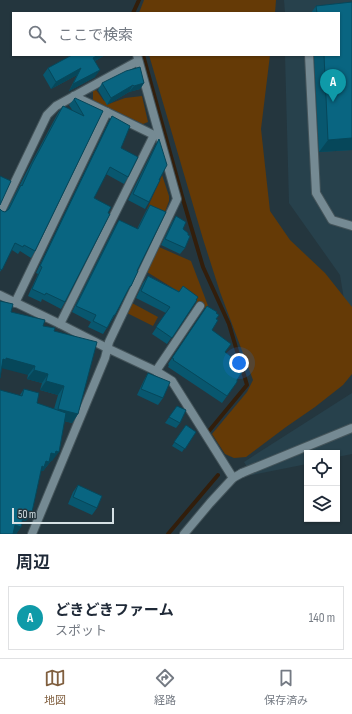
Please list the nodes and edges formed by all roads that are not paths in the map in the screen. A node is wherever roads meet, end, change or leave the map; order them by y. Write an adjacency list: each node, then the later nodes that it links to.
1 (309, 56): 7 (street)
2 (138, 58): 3 (street); 5 (street)
3 (74, 96): 4 (street); 6 (street)
4 (107, 112): 5 (street); 9 (street)
5 (156, 135): 11 (street); 12 (street)
6 (0, 213)
7 (352, 226)
8 (0, 295): 9 (street)
9 (15, 302): 11 (street)
10 (200, 306): 13 (street)
11 (60, 324): 12 (street)
12 (107, 348): 13 (street); 16 (street)
13 (156, 371): 15 (street)
14 (352, 428): 15 (street)
15 (233, 478): 17 (street)
16 (32, 534)
17 (184, 534)

